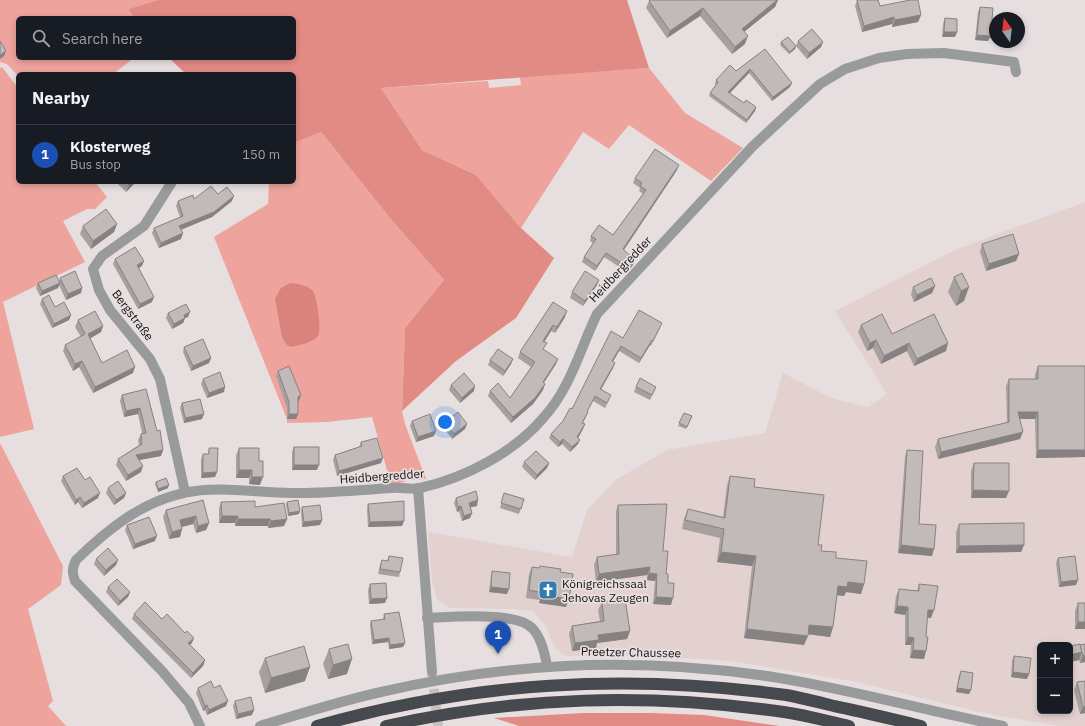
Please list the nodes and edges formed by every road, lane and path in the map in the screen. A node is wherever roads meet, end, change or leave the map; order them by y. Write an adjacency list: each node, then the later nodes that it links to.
1 (1016, 72): 3 (street, Heidbergredder)
2 (171, 184): 4 (street, Bergstraße)
3 (418, 488): 4 (street, Heidbergredder); 5 (street)
4 (185, 492): 8 (street, Heidbergredder)
5 (428, 618): 6 (street); 7 (street)
6 (547, 666): 9 (street, Preetzer Chaussee); 14 (street, Preetzer Chaussee)
7 (432, 672)
8 (200, 726)
9 (260, 726)
10 (317, 726): 13 (highway)
11 (386, 726): 12 (highway)
12 (849, 726)
13 (921, 726)
14 (1003, 726)

